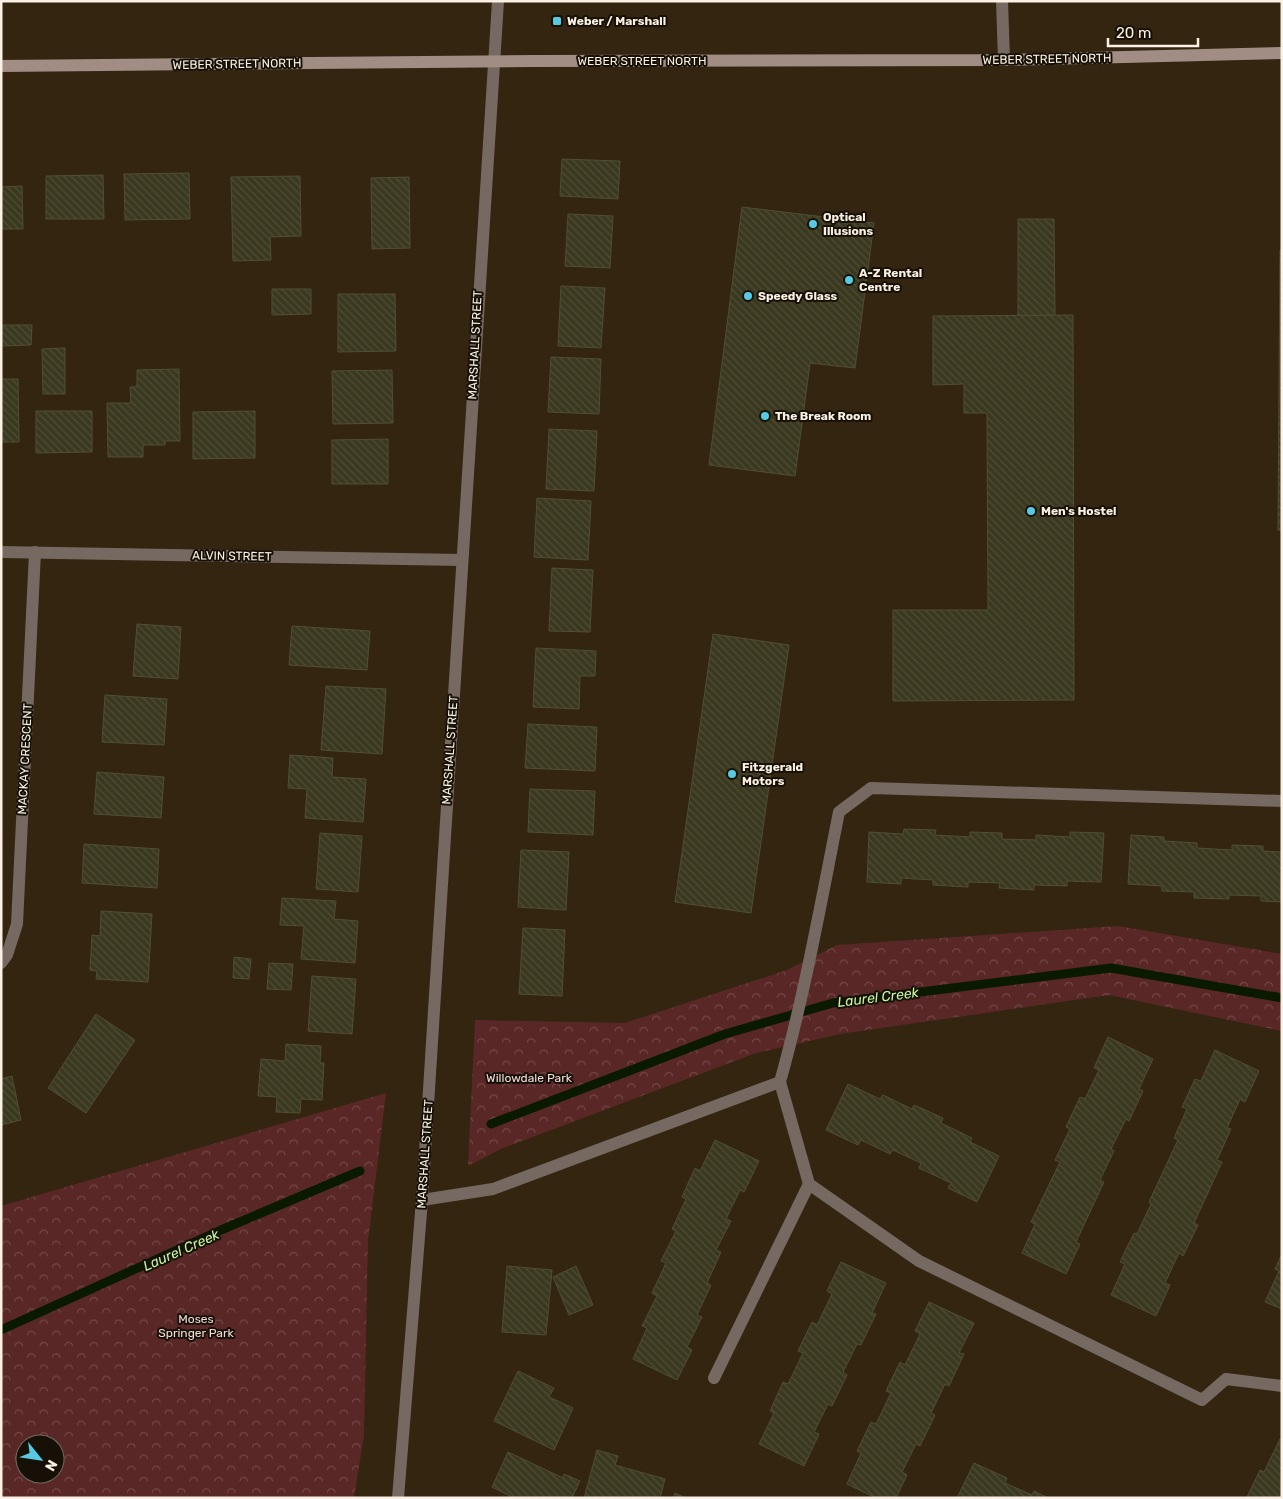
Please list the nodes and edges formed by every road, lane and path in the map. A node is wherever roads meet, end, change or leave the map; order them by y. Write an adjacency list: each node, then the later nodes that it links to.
1 (498, 1): 5 (street, MARSHALL STREET)
2 (1002, 1): 4 (street)
3 (1282, 54): 4 (main road, WEBER STREET NORTH)
4 (1004, 60): 5 (main road, WEBER STREET NORTH)
5 (494, 61): 6 (main road, WEBER STREET NORTH); 9 (street, MARSHALL STREET)
6 (1, 66)
7 (1, 552): 8 (street, ALVIN STREET)
8 (35, 552): 9 (street, ALVIN STREET); 11 (street, MACKAY CRESCENT)
9 (462, 560): 14 (street, MARSHALL STREET)
10 (1282, 801): 12 (street)
11 (1, 963)
12 (780, 1082): 13 (street); 14 (street)
13 (809, 1184): 15 (street); 16 (street)
14 (422, 1200): 17 (street, MARSHALL STREET)
15 (714, 1378)
16 (1282, 1386)
17 (398, 1498)

